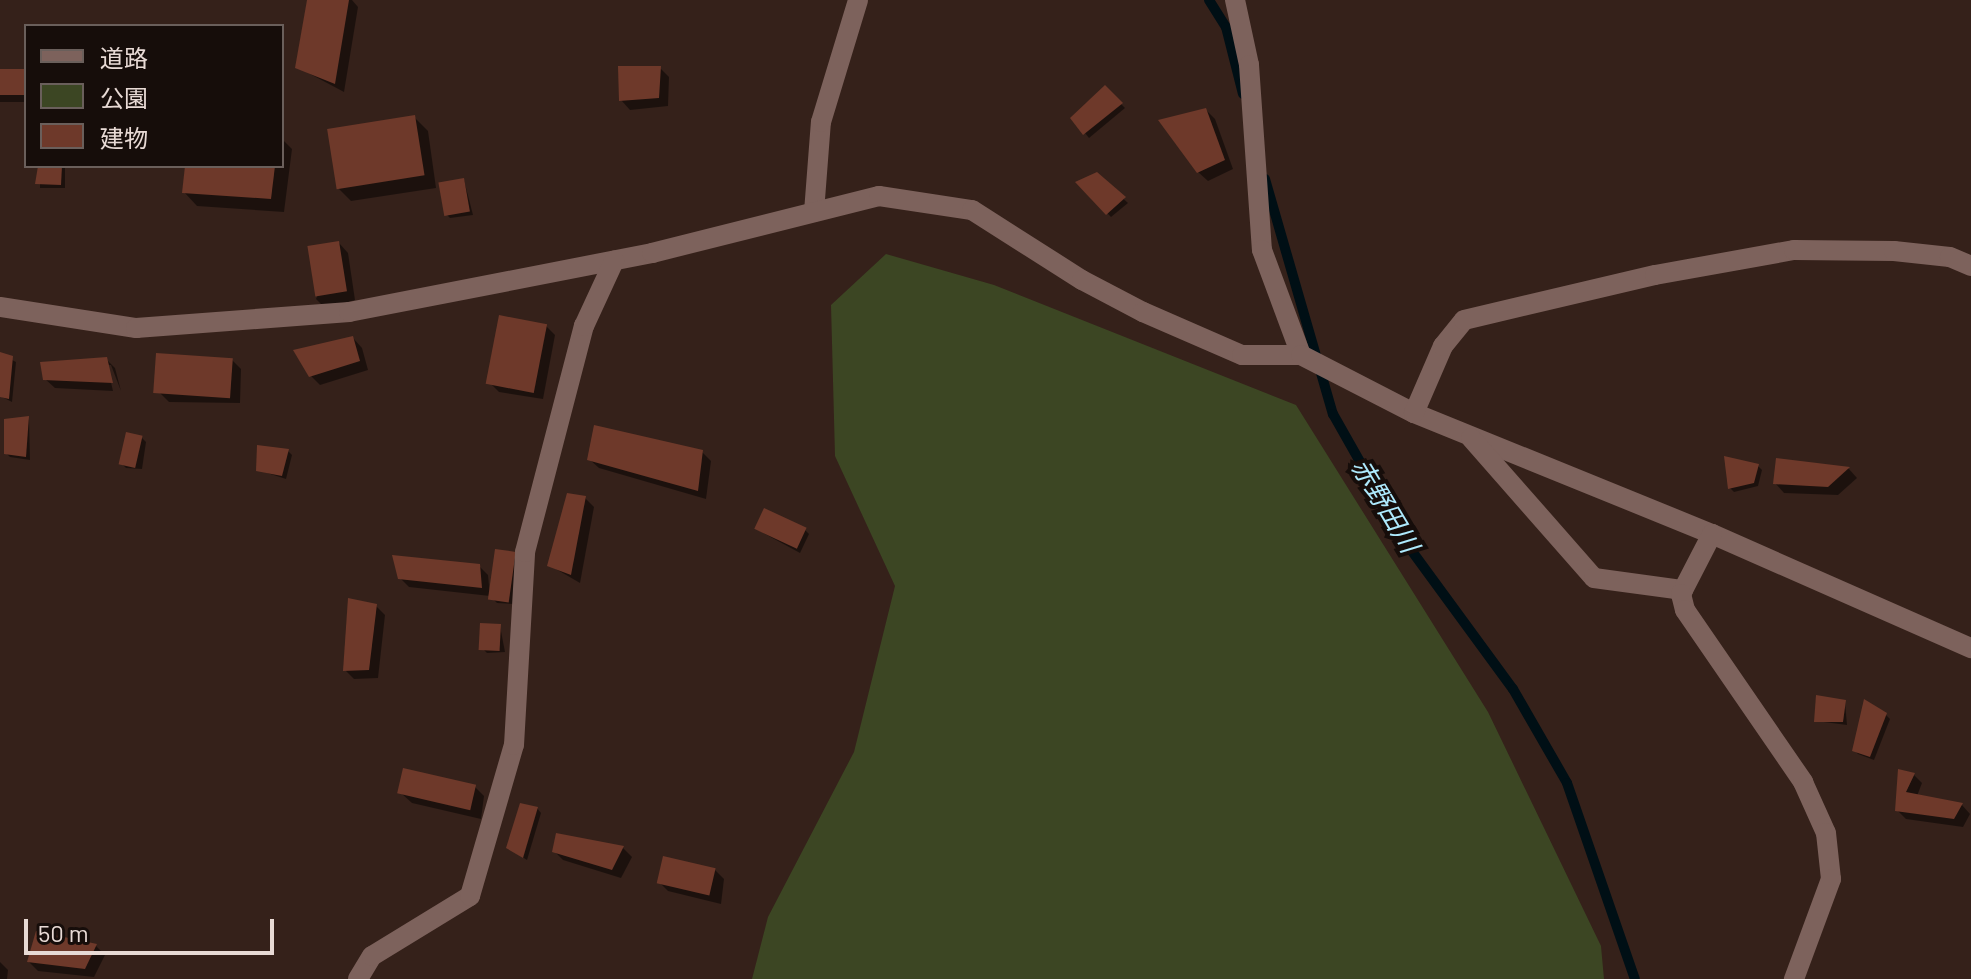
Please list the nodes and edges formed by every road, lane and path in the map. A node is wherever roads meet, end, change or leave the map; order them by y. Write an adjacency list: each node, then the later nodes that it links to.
1 (858, 0): 3 (street)
2 (1235, 0): 7 (street)
3 (814, 212): 4 (street); 7 (street)
4 (614, 261): 6 (street); 13 (street)
5 (1971, 266): 8 (street)
6 (0, 307)
7 (1301, 355): 8 (street)
8 (1414, 413): 9 (street)
9 (1469, 435): 10 (street); 11 (street)
10 (1712, 534): 11 (street); 12 (street)
11 (1683, 590): 14 (street)
12 (1971, 648)
13 (358, 979)
14 (1794, 979)

